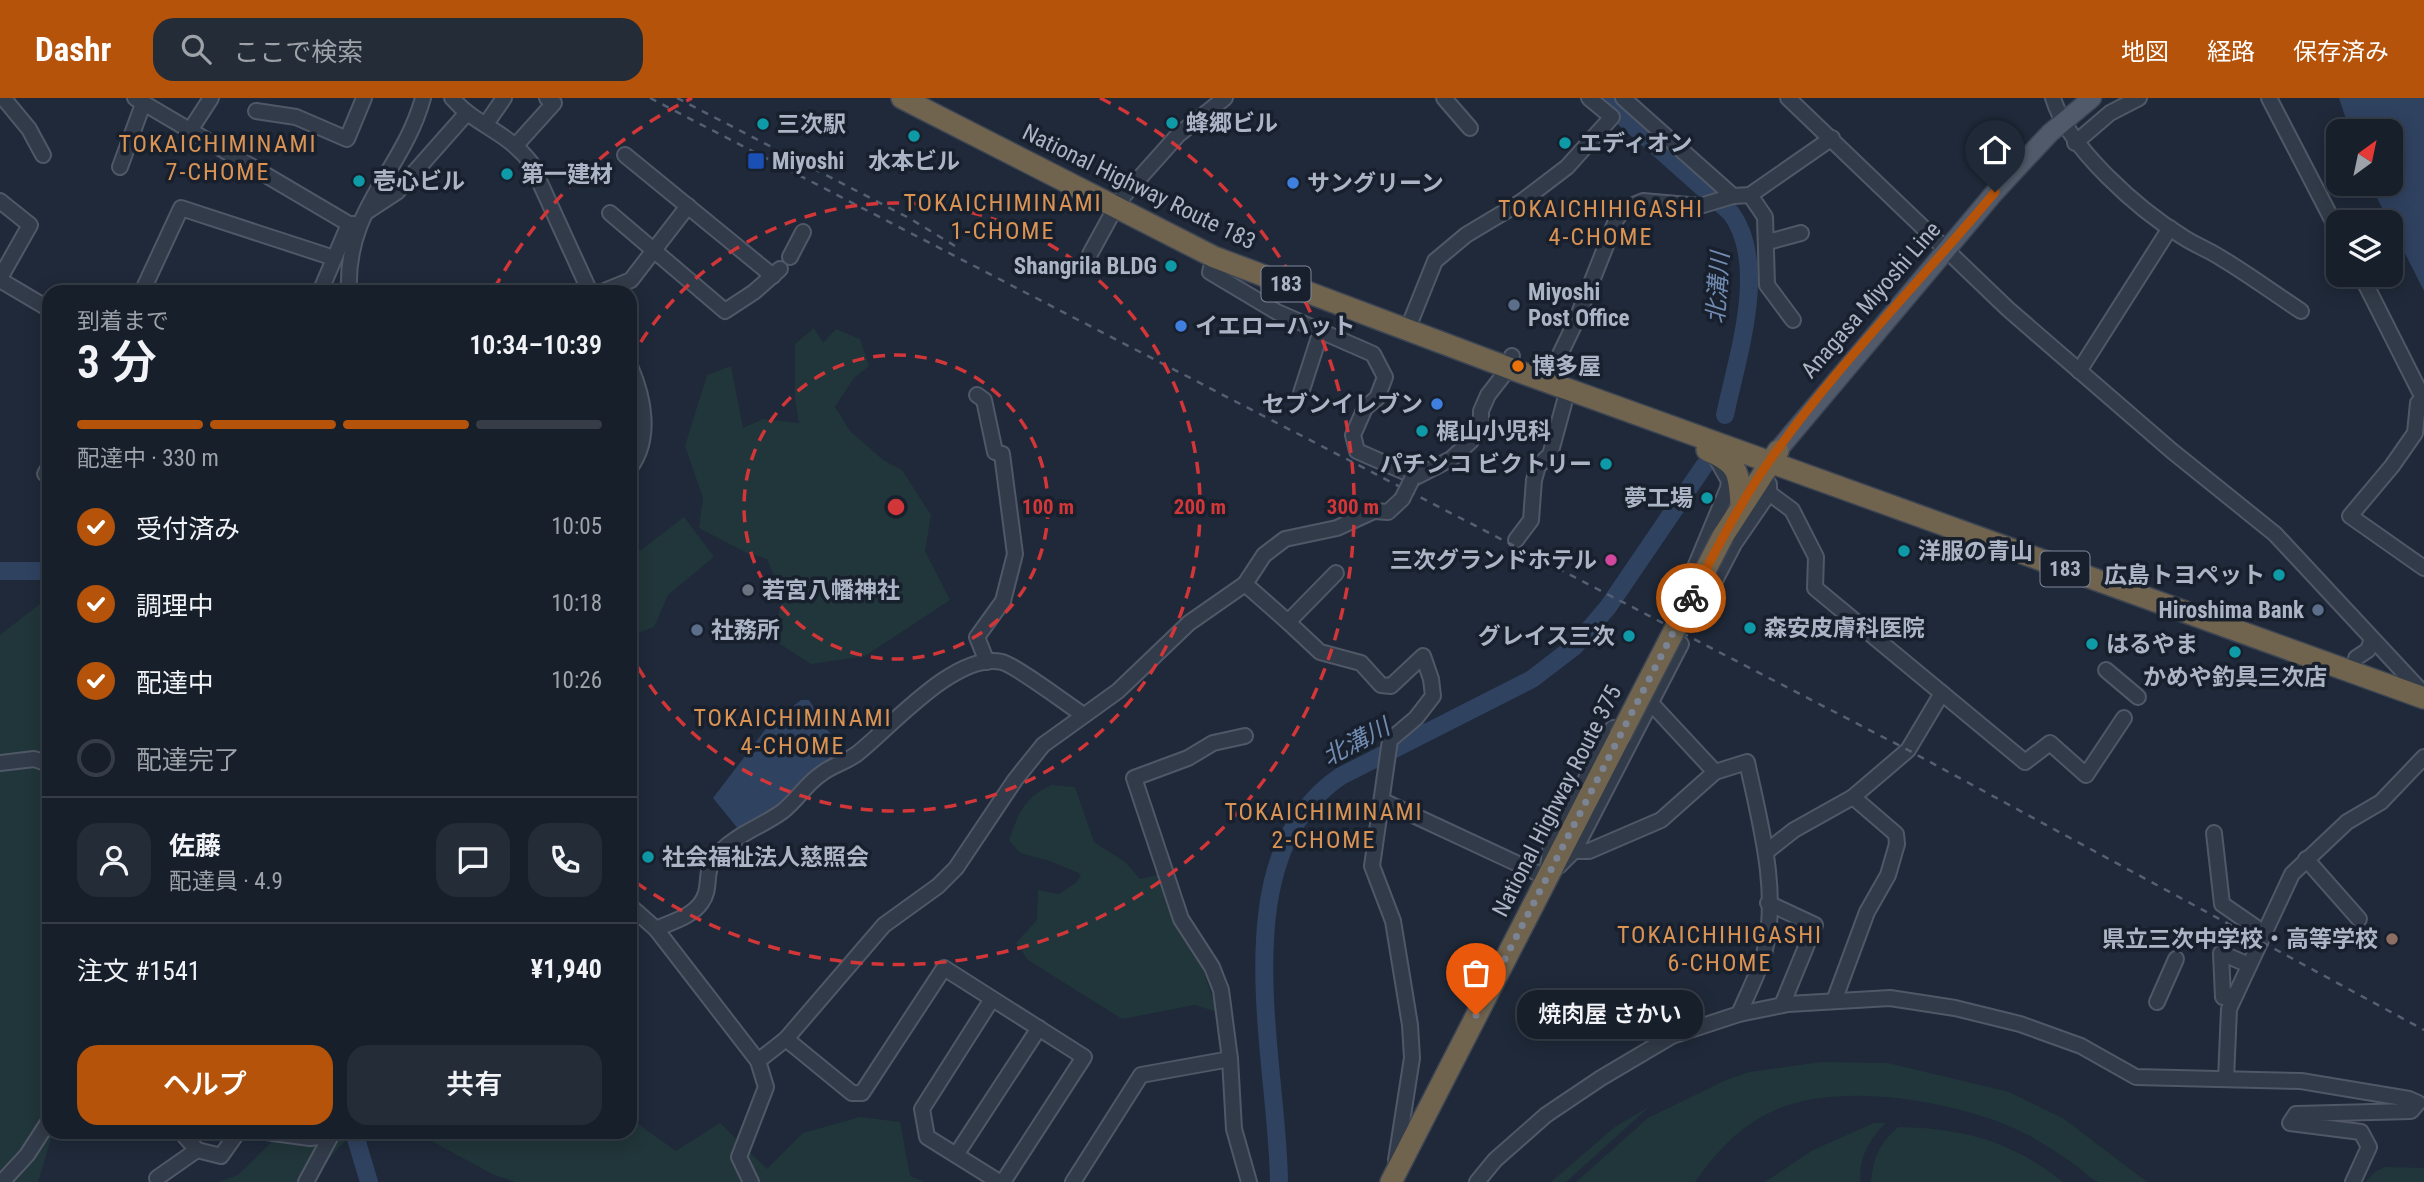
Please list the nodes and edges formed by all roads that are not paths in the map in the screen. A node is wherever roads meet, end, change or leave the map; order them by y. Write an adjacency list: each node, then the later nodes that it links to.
1 (211, 98): 26 (street)
2 (364, 98): 21 (street)
3 (423, 98): 40 (street)
4 (452, 98): 22 (street)
5 (504, 98): 24 (street)
6 (547, 98): 29 (street)
7 (902, 98): 36 (highway, National Highway Route 183 / 183)
8 (929, 98): 36 (highway, National Highway Route 183 / 183)
9 (1225, 98): 36 (street)
10 (1444, 98): 25 (street)
11 (1589, 98): 61 (street)
12 (1623, 98): 34 (street)
13 (1788, 98): 20 (street)
14 (2053, 98): 23 (street)
15 (2092, 98): 23 (main road, Anagasa Miyoshi Line)
16 (2139, 98): 28 (street)
17 (2269, 98): 38 (street)
18 (5, 100): 30 (street)
19 (139, 101): 26 (street); 32 (street)
20 (1806, 104): 27 (street)
21 (256, 111)
22 (466, 114): 24 (street); 40 (street)
23 (2062, 122): 28 (street); 45 (main road, Anagasa Miyoshi Line)
24 (486, 124): 29 (street)
25 (1470, 128)
26 (191, 129): 40 (street)
27 (1832, 138): 33 (street); 45 (street)
28 (2075, 143): 41 (street)
29 (517, 144): 55 (street)
30 (43, 155)
31 (625, 155): 37 (street)
32 (120, 167)
33 (1751, 195): 34 (street); 44 (street)
34 (1733, 196): 64 (street)
35 (0, 201): 51 (street)
36 (1117, 205): 47 (street); 49 (highway, National Highway Route 183 / 183); 61 (highway, National Highway Route 183 / 183)
37 (688, 206): 46 (street); 46 (street)
38 (2327, 210)
39 (610, 213): 46 (street)
40 (357, 220): 50 (street); 54 (street)
41 (2170, 228): 59 (street); 65 (street)
42 (803, 232): 48 (street)
43 (1801, 233): 44 (street)
44 (1768, 242): 60 (street)
45 (1947, 249): 65 (street); 73 (main road, Anagasa Miyoshi Line)
46 (653, 251): 56 (street)
47 (1090, 254)
48 (790, 257)
49 (1214, 257): 61 (highway, National Highway Route 183 / 183); 62 (street)
50 (334, 258): 52 (street); 53 (street)
51 (0, 279): 58 (street)
52 (145, 285)
53 (323, 285)
54 (349, 285)
55 (587, 285)
56 (619, 285)
57 (2367, 287): 70 (street)
58 (42, 305)
59 (2301, 312)
60 (1793, 320)
61 (1409, 323): 63 (highway, National Highway Route 183 / 183)
62 (1321, 331): 68 (street); 75 (street)
63 (1511, 362): 64 (highway, National Highway Route 183 / 183); 67 (highway, National Highway Route 183 / 183); 75 (street)
64 (1552, 371): 73 (highway, National Highway Route 183 / 183)
65 (2079, 371): 84 (street)
66 (637, 383): 74 (street)
67 (1568, 389): 71 (highway, National Highway Route 183 / 183); 78 (street)
68 (1301, 393)
69 (977, 395): 87 (street)
70 (2421, 401): 79 (street)
71 (1670, 425): 72 (highway); 73 (highway, National Highway Route 183 / 183)
72 (1712, 452): 76 (street); 77 (highway)
73 (1774, 455): 76 (street); 77 (highway, National Highway Route 375); 86 (highway, National Highway Route 183 / 183); 89 (highway, National Highway Route 183 / 183)
74 (637, 458)
75 (1413, 477): 81 (street, bridge)
76 (1769, 493): 90 (street)
77 (1741, 504): 106 (highway, National Highway Route 375, bridge)
78 (1516, 540)
79 (2424, 568)
80 (1336, 573): 82 (street)
81 (1245, 584): 82 (street); 93 (street)
82 (1288, 622): 101 (street)
83 (1662, 634): 106 (street)
84 (2372, 639): 86 (street); 89 (street)
85 (1681, 644): 92 (street)
86 (2356, 658): 89 (highway, National Highway Route 183 / 183)
87 (987, 662): 93 (street); 110 (street)
88 (2106, 670): 91 (street)
89 (2421, 690)
90 (1942, 694): 94 (street); 100 (street)
91 (2138, 697)
92 (1650, 702): 99 (street); 103 (street)
93 (1082, 714): 121 (street)
94 (2124, 718)
95 (1244, 736): 122 (street)
96 (2424, 757): 105 (street)
97 (42, 762): 98 (street)
98 (0, 764)
99 (1715, 772): 103 (street); 104 (street)
100 (1853, 797): 104 (street); 116 (street)
101 (1382, 801): 106 (street); 132 (street)
102 (2214, 833): 111 (street)
103 (1574, 851): 106 (street)
104 (1766, 852): 107 (street)
105 (2306, 859): 109 (street); 111 (street)
106 (1546, 877): 132 (highway, National Highway Route 375)
107 (1768, 903): 118 (street); 119 (street)
108 (637, 912): 110 (street)
109 (2359, 919)
110 (656, 929): 123 (street)
111 (2264, 933): 113 (street)
112 (2176, 959): 117 (street)
113 (2249, 965): 114 (street); 114 (street)
114 (2236, 994): 124 (street)
115 (992, 999): 120 (street); 121 (street); 130 (street)
116 (1834, 1001): 118 (street); 124 (street)
117 (2157, 1002)
118 (1782, 1005): 119 (street)
119 (1739, 1014): 139 (street)
120 (1039, 1028): 130 (street); 136 (street)
121 (786, 1039): 123 (street)
122 (1230, 1059): 137 (street); 138 (street)
123 (758, 1060): 135 (street)
124 (2226, 1079): 140 (street)
125 (42, 1132): 133 (street)
126 (187, 1139): 129 (street)
127 (233, 1139): 129 (street)
128 (329, 1139): 134 (street)
129 (197, 1150): 131 (street)
130 (956, 1155): 136 (street)
131 (157, 1178)
132 (1392, 1179)
133 (2, 1182)
134 (306, 1182)
135 (751, 1182)
136 (1001, 1182)
137 (1073, 1182)
138 (1249, 1182)
139 (1477, 1182)
140 (2353, 1182)

